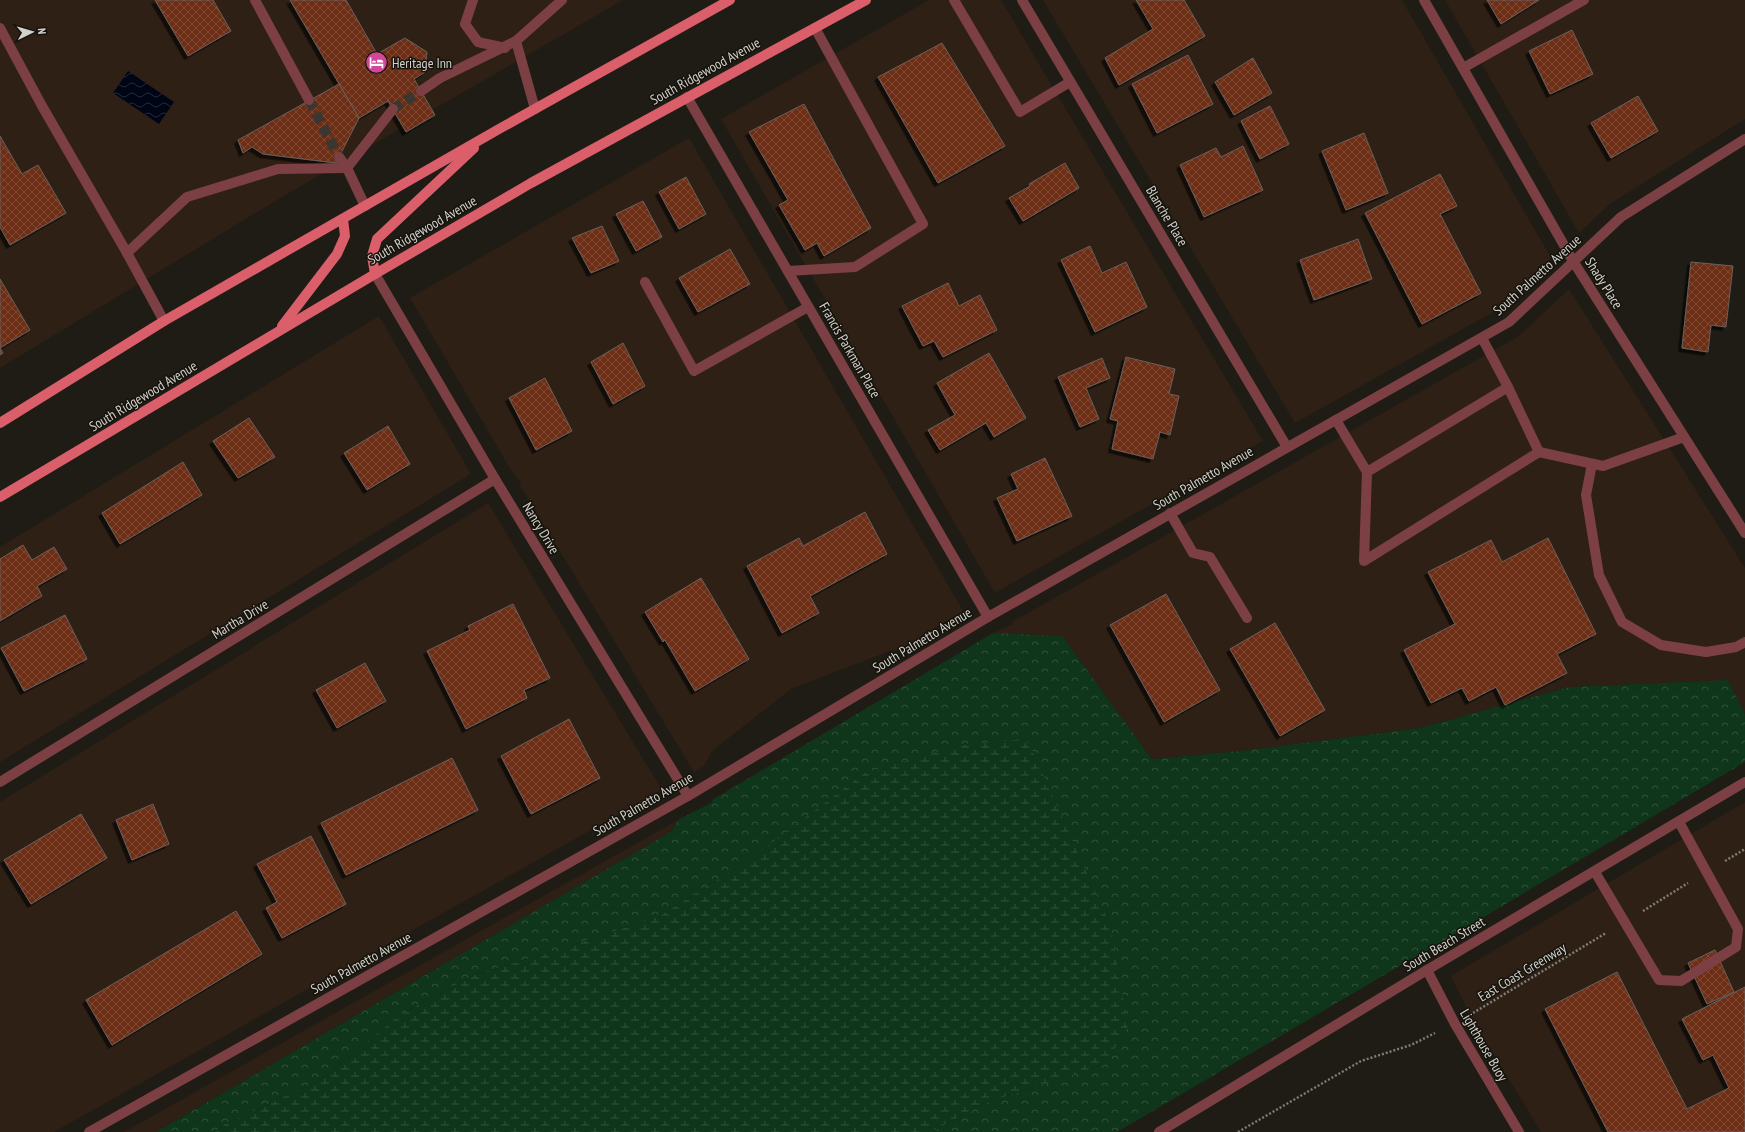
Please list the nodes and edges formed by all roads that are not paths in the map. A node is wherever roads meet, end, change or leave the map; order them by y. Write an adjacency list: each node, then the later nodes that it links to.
1 (255, 0): 18 (street)
2 (473, 0): 13 (street)
3 (561, 0): 12 (street)
4 (730, 0): 20 (main road)
5 (866, 0): 11 (main road, South Ridgewood Avenue)
6 (954, 0): 15 (street)
7 (1022, 0): 15 (street, Blanche Place)
8 (1424, 0): 14 (street, Shady Place)
9 (1584, 0): 14 (street)
10 (0, 28): 27 (street)
11 (815, 28): 17 (main road, South Ridgewood Avenue); 29 (street)
12 (516, 41): 13 (street); 20 (street)
13 (504, 48): 16 (street)
14 (1463, 68): 28 (street, Shady Place)
15 (1070, 82): 40 (street, Blanche Place)
16 (421, 91)
17 (687, 97): 29 (street, Francis Parkman Place); 30 (main road, South Ridgewood Avenue)
18 (309, 100)
19 (393, 109): 24 (street)
20 (535, 109): 21 (main road)
21 (487, 136): 25 (main road); 30 (main road)
22 (1745, 139): 28 (street, South Palmetto Avenue)
23 (339, 157): 24 (street)
24 (347, 168): 25 (street); 27 (street)
25 (365, 206): 26 (main road)
26 (343, 219): 33 (main road); 34 (main road)
27 (127, 253): 33 (street)
28 (1574, 260): 35 (street, South Palmetto Avenue); 39 (street, Shady Place)
29 (788, 271): 32 (street, Francis Parkman Place)
30 (375, 274): 34 (main road, South Ridgewood Avenue); 44 (street, Nancy Drive)
31 (645, 282): 32 (street)
32 (808, 307): 48 (street, Francis Parkman Place)
33 (164, 321): 38 (main road)
34 (278, 331): 45 (main road, South Ridgewood Avenue)
35 (1482, 338): 36 (street); 37 (street, South Palmetto Avenue)
36 (1508, 388): 41 (street); 43 (street)
37 (1336, 420): 40 (street, South Palmetto Avenue); 43 (street)
38 (0, 423)
39 (1684, 436): 42 (street); 47 (street, Shady Place)
40 (1288, 447): 46 (street, South Palmetto Avenue)
41 (1539, 452): 42 (street); 43 (street)
42 (1592, 464): 50 (street)
43 (1367, 472)
44 (495, 479): 51 (street, Martha Drive); 53 (street, Nancy Drive)
45 (0, 497)
46 (1170, 513): 48 (street, South Palmetto Avenue); 49 (street)
47 (1745, 533)
48 (988, 617): 53 (street, South Palmetto Avenue)
49 (1247, 618)
50 (1745, 642)
51 (0, 782)
52 (1745, 782): 54 (street, South Beach Street)
53 (688, 796): 57 (street, South Palmetto Avenue)
54 (1679, 822): 55 (street, South Beach Street); 55 (street)
55 (1594, 872): 56 (street, South Beach Street)
56 (1427, 970): 58 (street, South Beach Street); 59 (street, Lighthouse Buoy)
57 (89, 1132)
58 (1159, 1132)
59 (1519, 1132)

